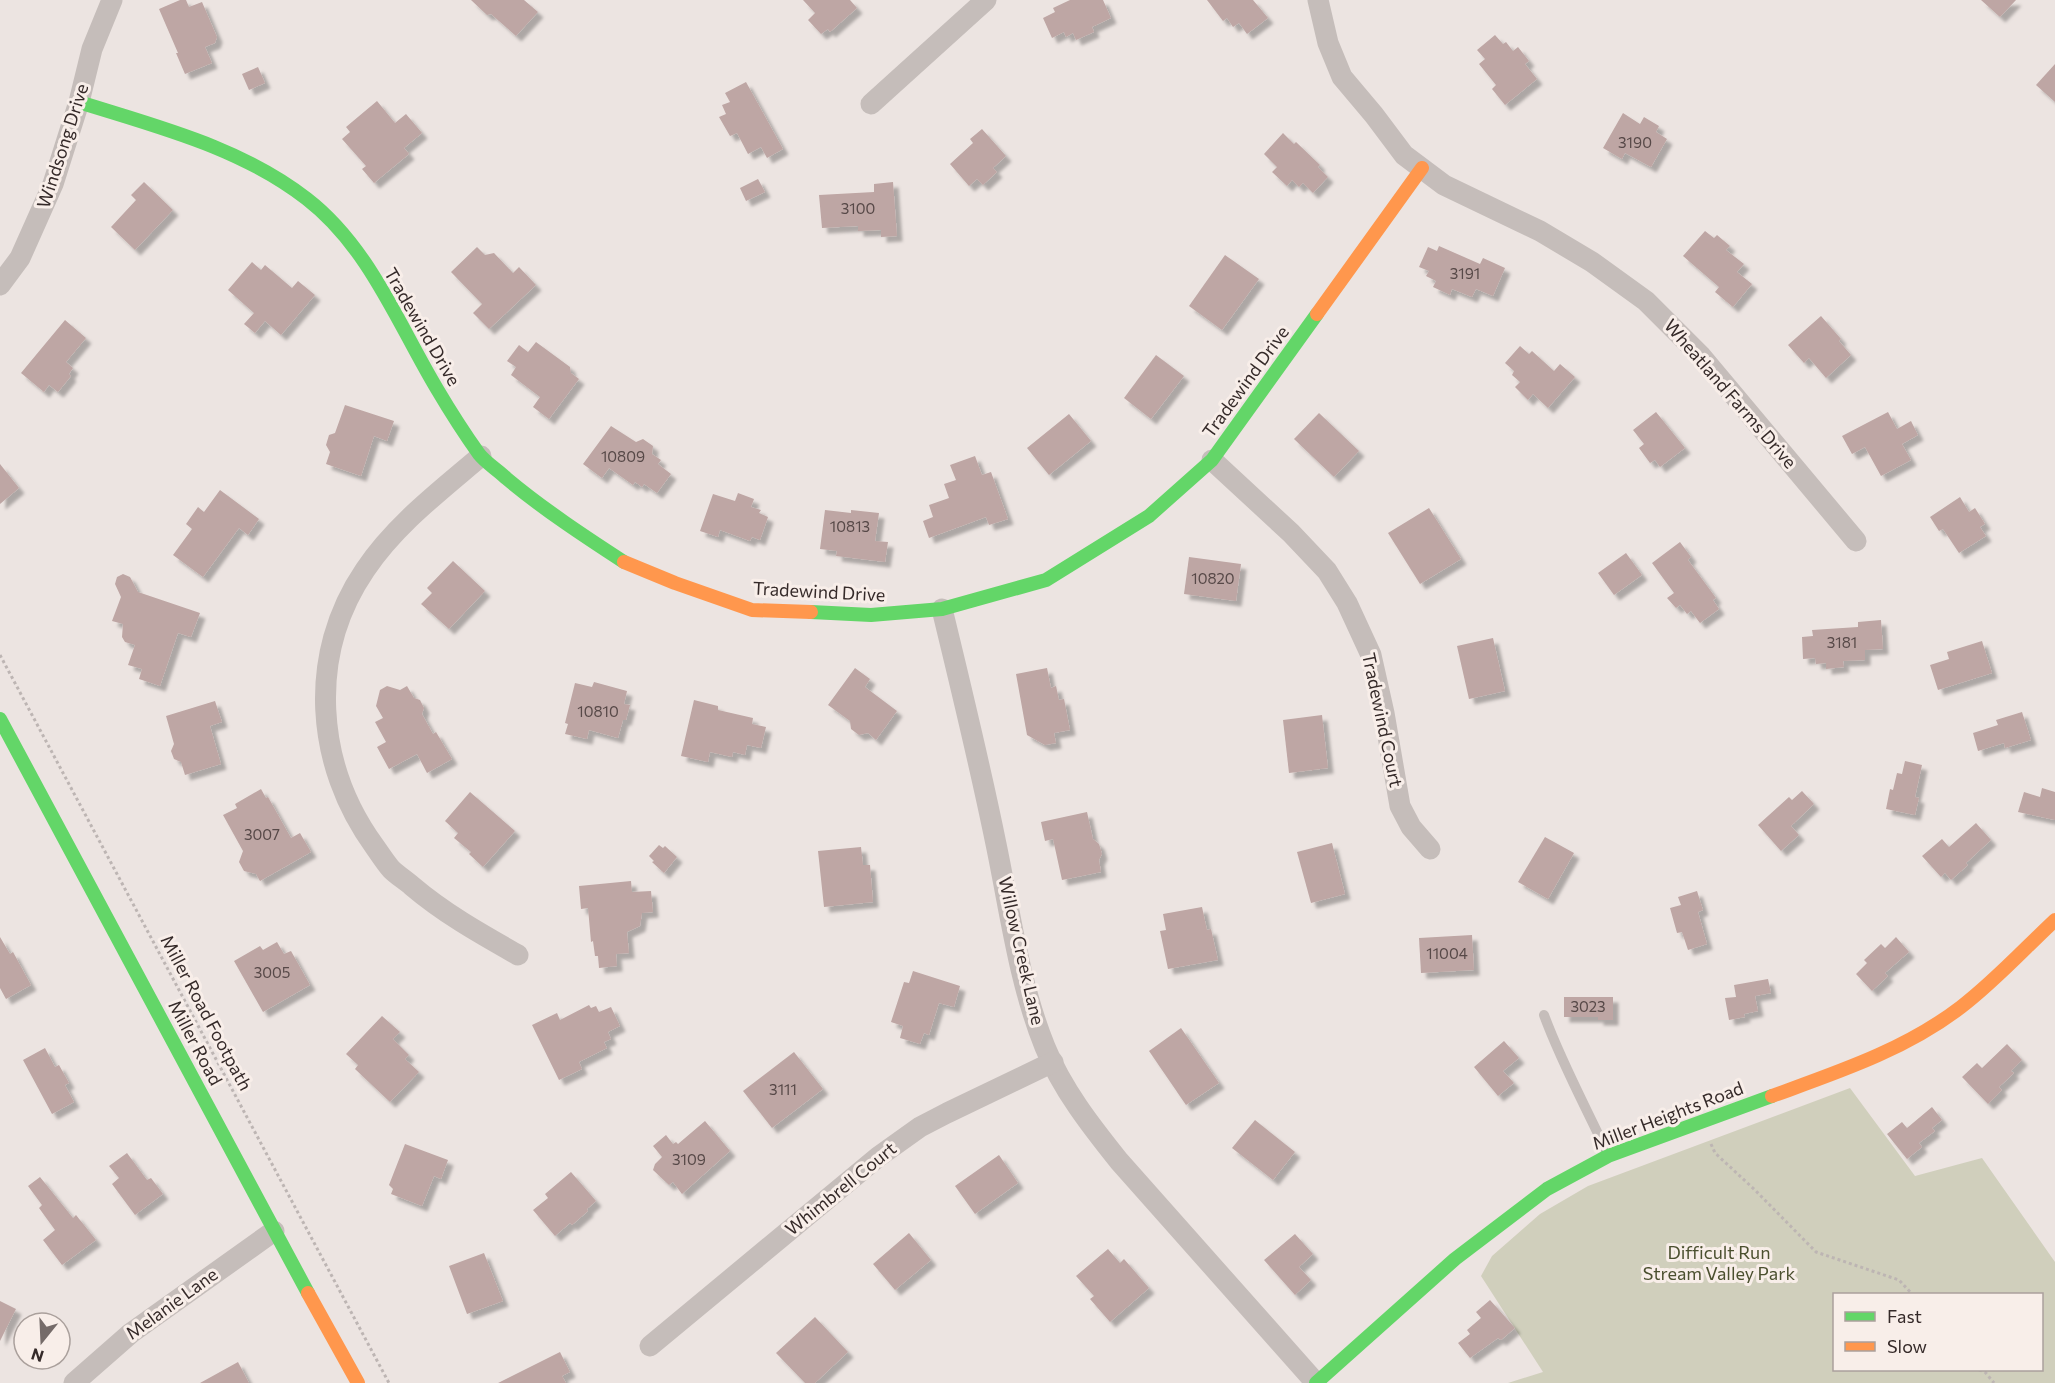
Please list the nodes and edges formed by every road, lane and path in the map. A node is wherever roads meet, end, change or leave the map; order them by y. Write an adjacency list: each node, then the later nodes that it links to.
1 (112, 0): 4 (street, Windsong Drive)
2 (986, 0): 5 (street)
3 (1318, 0): 6 (street, Wheatland Farms Drive)
4 (79, 102): 7 (street, Windsong Drive); 8 (street, Tradewind Drive)
5 (871, 104)
6 (1422, 168): 9 (street, Tradewind Drive); 10 (street, Wheatland Farms Drive)
7 (0, 285)
8 (481, 456): 11 (street, Tradewind Drive); 16 (street)
9 (1212, 460): 11 (street, Tradewind Drive); 14 (street, Tradewind Court)
10 (1856, 541)
11 (942, 609): 18 (street, Willow Creek Lane)
12 (0, 655): 27 (path, Miller Road Footpath)
13 (0, 719): 21 (street, Miller Road)
14 (1430, 849)
15 (2055, 920): 19 (street, Miller Heights Road)
16 (518, 955)
17 (1544, 1015): 20 (lane)
18 (1053, 1062): 23 (street, Whimbrell Court); 28 (street, Willow Creek Lane)
19 (1701, 1122): 20 (street, Miller Heights Road); 22 (path)
20 (1608, 1156): 28 (street, Miller Heights Road)
21 (274, 1231): 25 (street, Melanie Lane); 26 (street, Miller Road)
22 (1911, 1293)
23 (650, 1346)
24 (1982, 1371): 29 (path)
25 (74, 1383)
26 (358, 1383)
27 (389, 1383)
28 (1316, 1383)
29 (1994, 1383)

